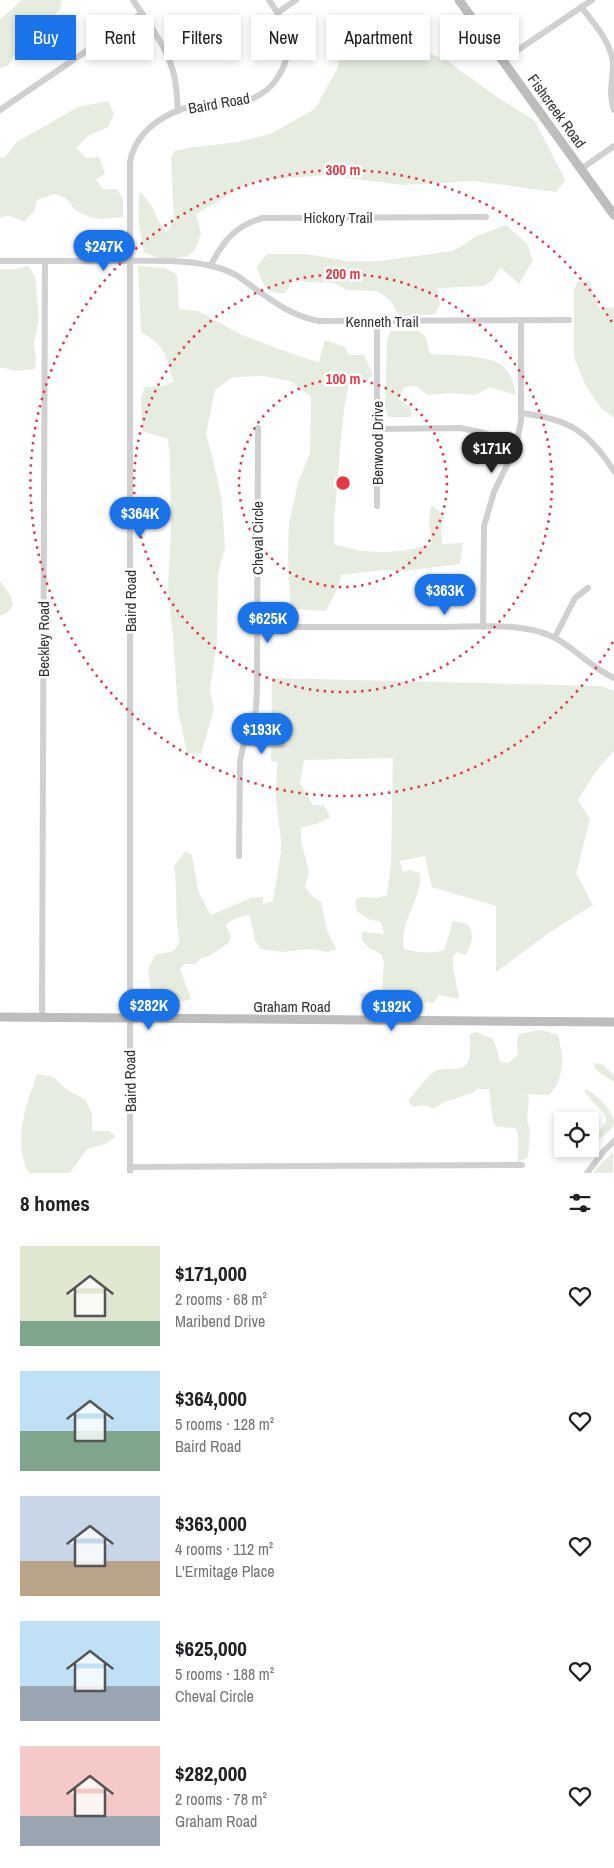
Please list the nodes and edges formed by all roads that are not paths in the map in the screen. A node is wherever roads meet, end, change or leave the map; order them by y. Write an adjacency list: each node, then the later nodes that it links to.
1 (133, 0): 8 (street)
2 (269, 0): 7 (street, Baird Road)
3 (296, 0): 7 (street)
4 (459, 0): 9 (main road, Fishcreek Road)
5 (592, 0): 6 (street)
6 (581, 7): 10 (street); 11 (street)
7 (277, 12): 16 (street, Baird Road)
8 (142, 13): 14 (street); 16 (street)
9 (470, 15)
10 (519, 49)
11 (612, 57): 13 (street); 15 (street)
12 (503, 60): 18 (main road, Fishcreek Road)
13 (606, 63)
14 (0, 110)
15 (614, 110)
16 (178, 111): 23 (street, Baird Road)
17 (614, 146): 18 (street)
18 (581, 169): 19 (main road, Fishcreek Road)
19 (614, 215)
20 (486, 216): 24 (street, Hickory Trail)
21 (0, 261): 22 (street, Kenneth Trail)
22 (45, 261): 23 (street, Kenneth Trail); 43 (street, Beckley Road)
23 (130, 261): 24 (street, Kenneth Trail); 44 (street, Baird Road)
24 (211, 265): 27 (street, Kenneth Trail)
25 (521, 320): 26 (street, Kenneth Trail); 27 (street, Kenneth Trail); 28 (street)
26 (569, 320)
27 (377, 321): 30 (street, Benwood Drive)
28 (521, 413): 31 (street); 32 (street)
29 (258, 428): 35 (street, Cheval Circle)
30 (377, 429): 31 (street); 33 (street, Benwood Drive)
31 (516, 446): 36 (street)
32 (614, 471)
33 (377, 506)
34 (588, 588): 37 (street)
35 (258, 627): 36 (street); 39 (street, Cheval Circle)
36 (483, 627): 37 (street)
37 (555, 637): 38 (street)
38 (614, 678)
39 (244, 742): 40 (street); 41 (street, Cheval Circle)
40 (282, 745)
41 (239, 856)
42 (0, 1017): 43 (main road, Graham Road)
43 (42, 1018): 44 (main road, Graham Road)
44 (129, 1018): 45 (main road, Graham Road); 48 (street, Baird Road)
45 (614, 1022)
46 (614, 1142): 49 (street)
47 (522, 1165): 48 (street)
48 (130, 1170)
49 (587, 1173)

